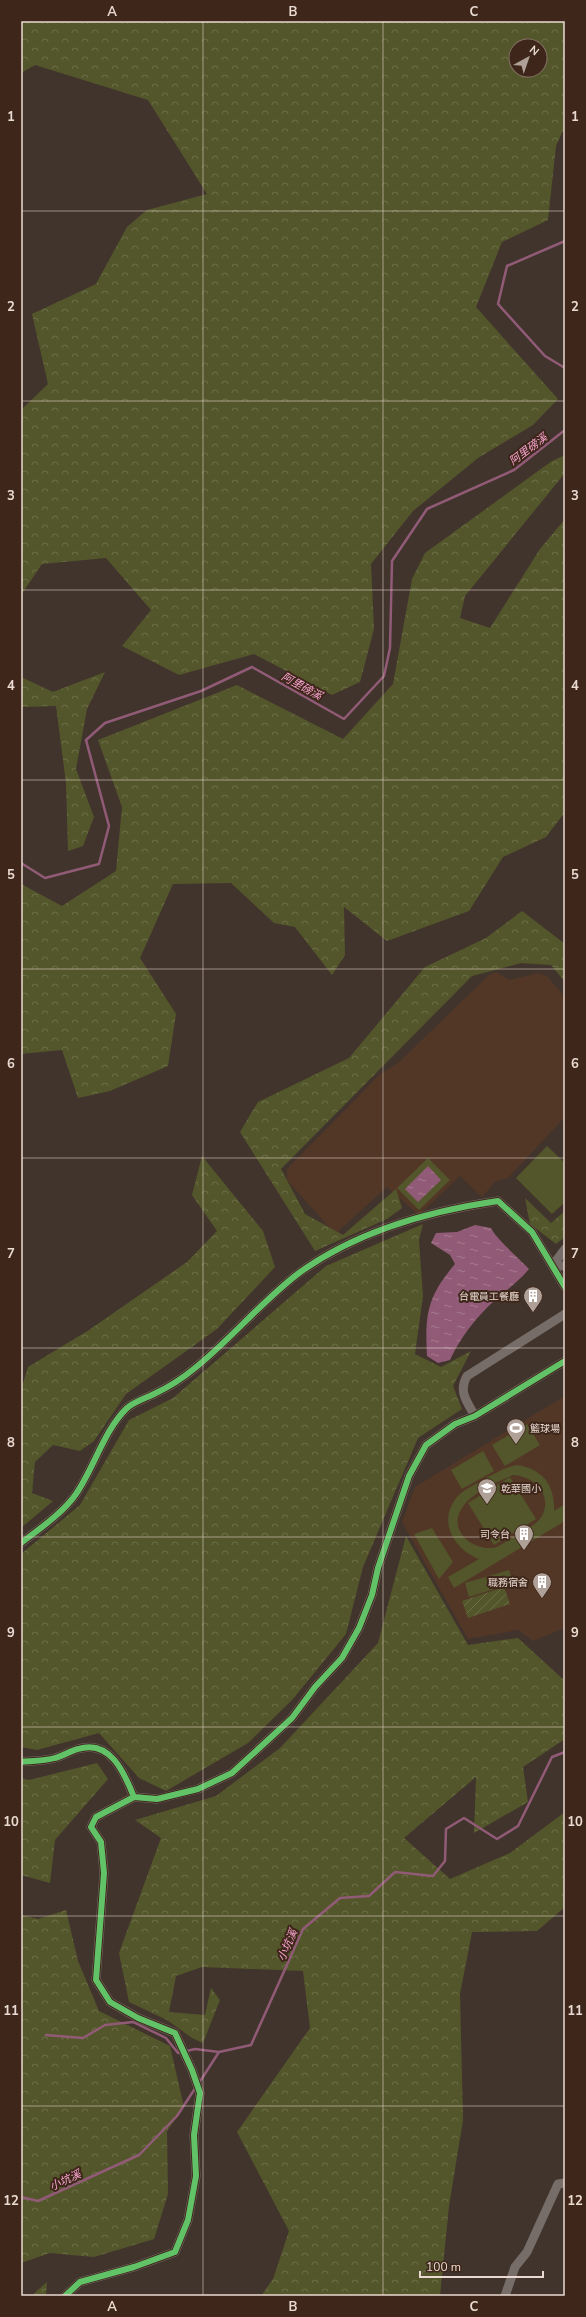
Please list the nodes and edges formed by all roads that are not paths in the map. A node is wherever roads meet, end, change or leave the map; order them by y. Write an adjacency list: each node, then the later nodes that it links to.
1 (565, 1249): 2 (street)
2 (553, 1264): 3 (street); 4 (street); 8 (street)
3 (565, 1266)
4 (565, 1287)
5 (565, 1314): 7 (street)
6 (565, 1361): 7 (street)
7 (475, 1416): 10 (street)
8 (21, 1543)
9 (21, 1762): 10 (street)
10 (134, 1797): 12 (street)
11 (565, 2183): 13 (street)
12 (65, 2296)
13 (505, 2296)

